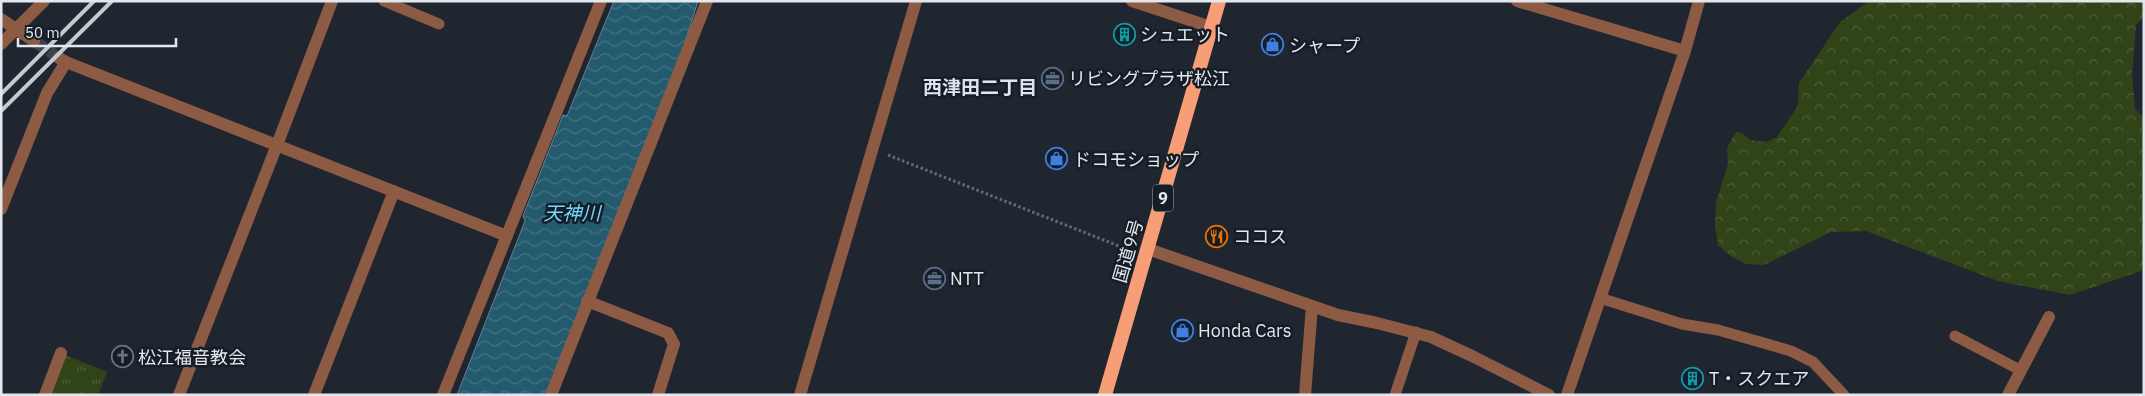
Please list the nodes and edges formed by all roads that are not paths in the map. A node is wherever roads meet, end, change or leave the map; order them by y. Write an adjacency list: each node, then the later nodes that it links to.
1 (44, 1): 14 (street)
2 (332, 1): 18 (street)
3 (384, 1): 12 (lane)
4 (601, 1): 21 (street)
5 (706, 1): 24 (street)
6 (916, 1): 37 (street)
7 (1132, 1): 13 (street)
8 (1219, 1): 13 (highway, 国道9号 / 9)
9 (1518, 1): 17 (street)
10 (1699, 1): 17 (street)
11 (1, 19): 14 (street)
12 (439, 24)
13 (1211, 26): 22 (highway, 国道9号 / 9)
14 (16, 29): 15 (street); 16 (street)
15 (34, 41)
16 (1, 44)
17 (1685, 51): 23 (street)
18 (277, 145): 19 (street); 20 (street); 32 (street)
19 (394, 191): 21 (street); 33 (street)
20 (1, 209)
21 (507, 236): 34 (street)
22 (1148, 249): 25 (street); 38 (highway, 国道9号 / 9)
23 (1600, 298): 42 (street); 43 (lane)
24 (586, 301): 35 (street); 36 (street)
25 (1312, 306): 27 (street); 39 (street)
26 (2048, 317): 30 (street)
27 (1416, 332): 40 (lane); 41 (street)
28 (1955, 336): 30 (lane)
29 (61, 353): 31 (street)
30 (2020, 370): 44 (street)
31 (45, 395)
32 (179, 395)
33 (314, 395)
34 (443, 395)
35 (551, 395)
36 (658, 395)
37 (800, 395)
38 (1104, 395)
39 (1305, 395)
40 (1395, 395)
41 (1549, 395)
42 (1567, 395)
43 (1844, 395)
44 (2008, 395)

